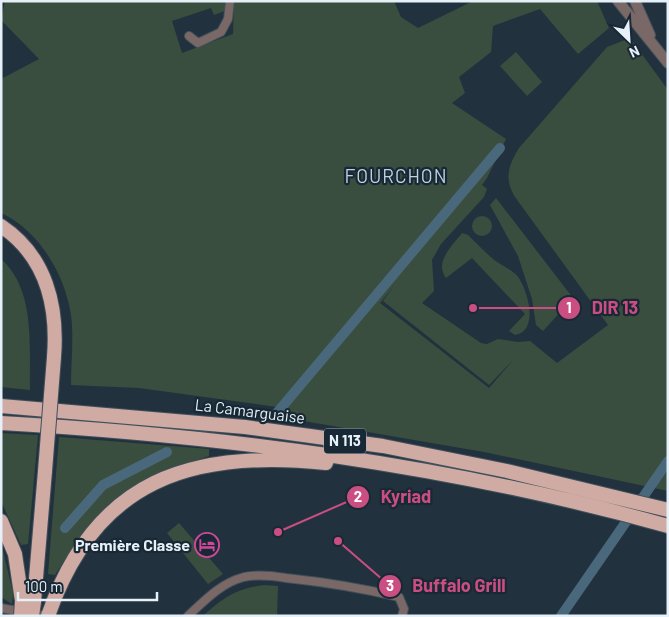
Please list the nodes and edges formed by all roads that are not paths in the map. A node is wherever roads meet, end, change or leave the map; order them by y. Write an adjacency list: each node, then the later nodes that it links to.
1 (230, 1): 4 (street)
2 (618, 1): 5 (street)
3 (635, 1): 5 (street)
4 (189, 36)
5 (655, 45): 6 (street)
6 (668, 63)
7 (1, 226): 16 (highway, bridge)
8 (1, 398): 10 (highway)
9 (1, 406): 10 (highway, La Camarguaise / N 113)
10 (70, 410): 13 (highway, La Camarguaise / N 113)
11 (1, 423): 12 (highway, La Camarguaise / N 113)
12 (458, 477): 15 (highway, La Camarguaise / N 113); 18 (highway)
13 (665, 509)
14 (1, 521): 16 (highway)
15 (668, 526)
16 (28, 601): 19 (highway, bridge); 20 (highway, bridge)
17 (1, 608): 18 (street)
18 (48, 612)
19 (21, 616)
20 (32, 616)
21 (188, 616): 22 (street)
22 (402, 616)

